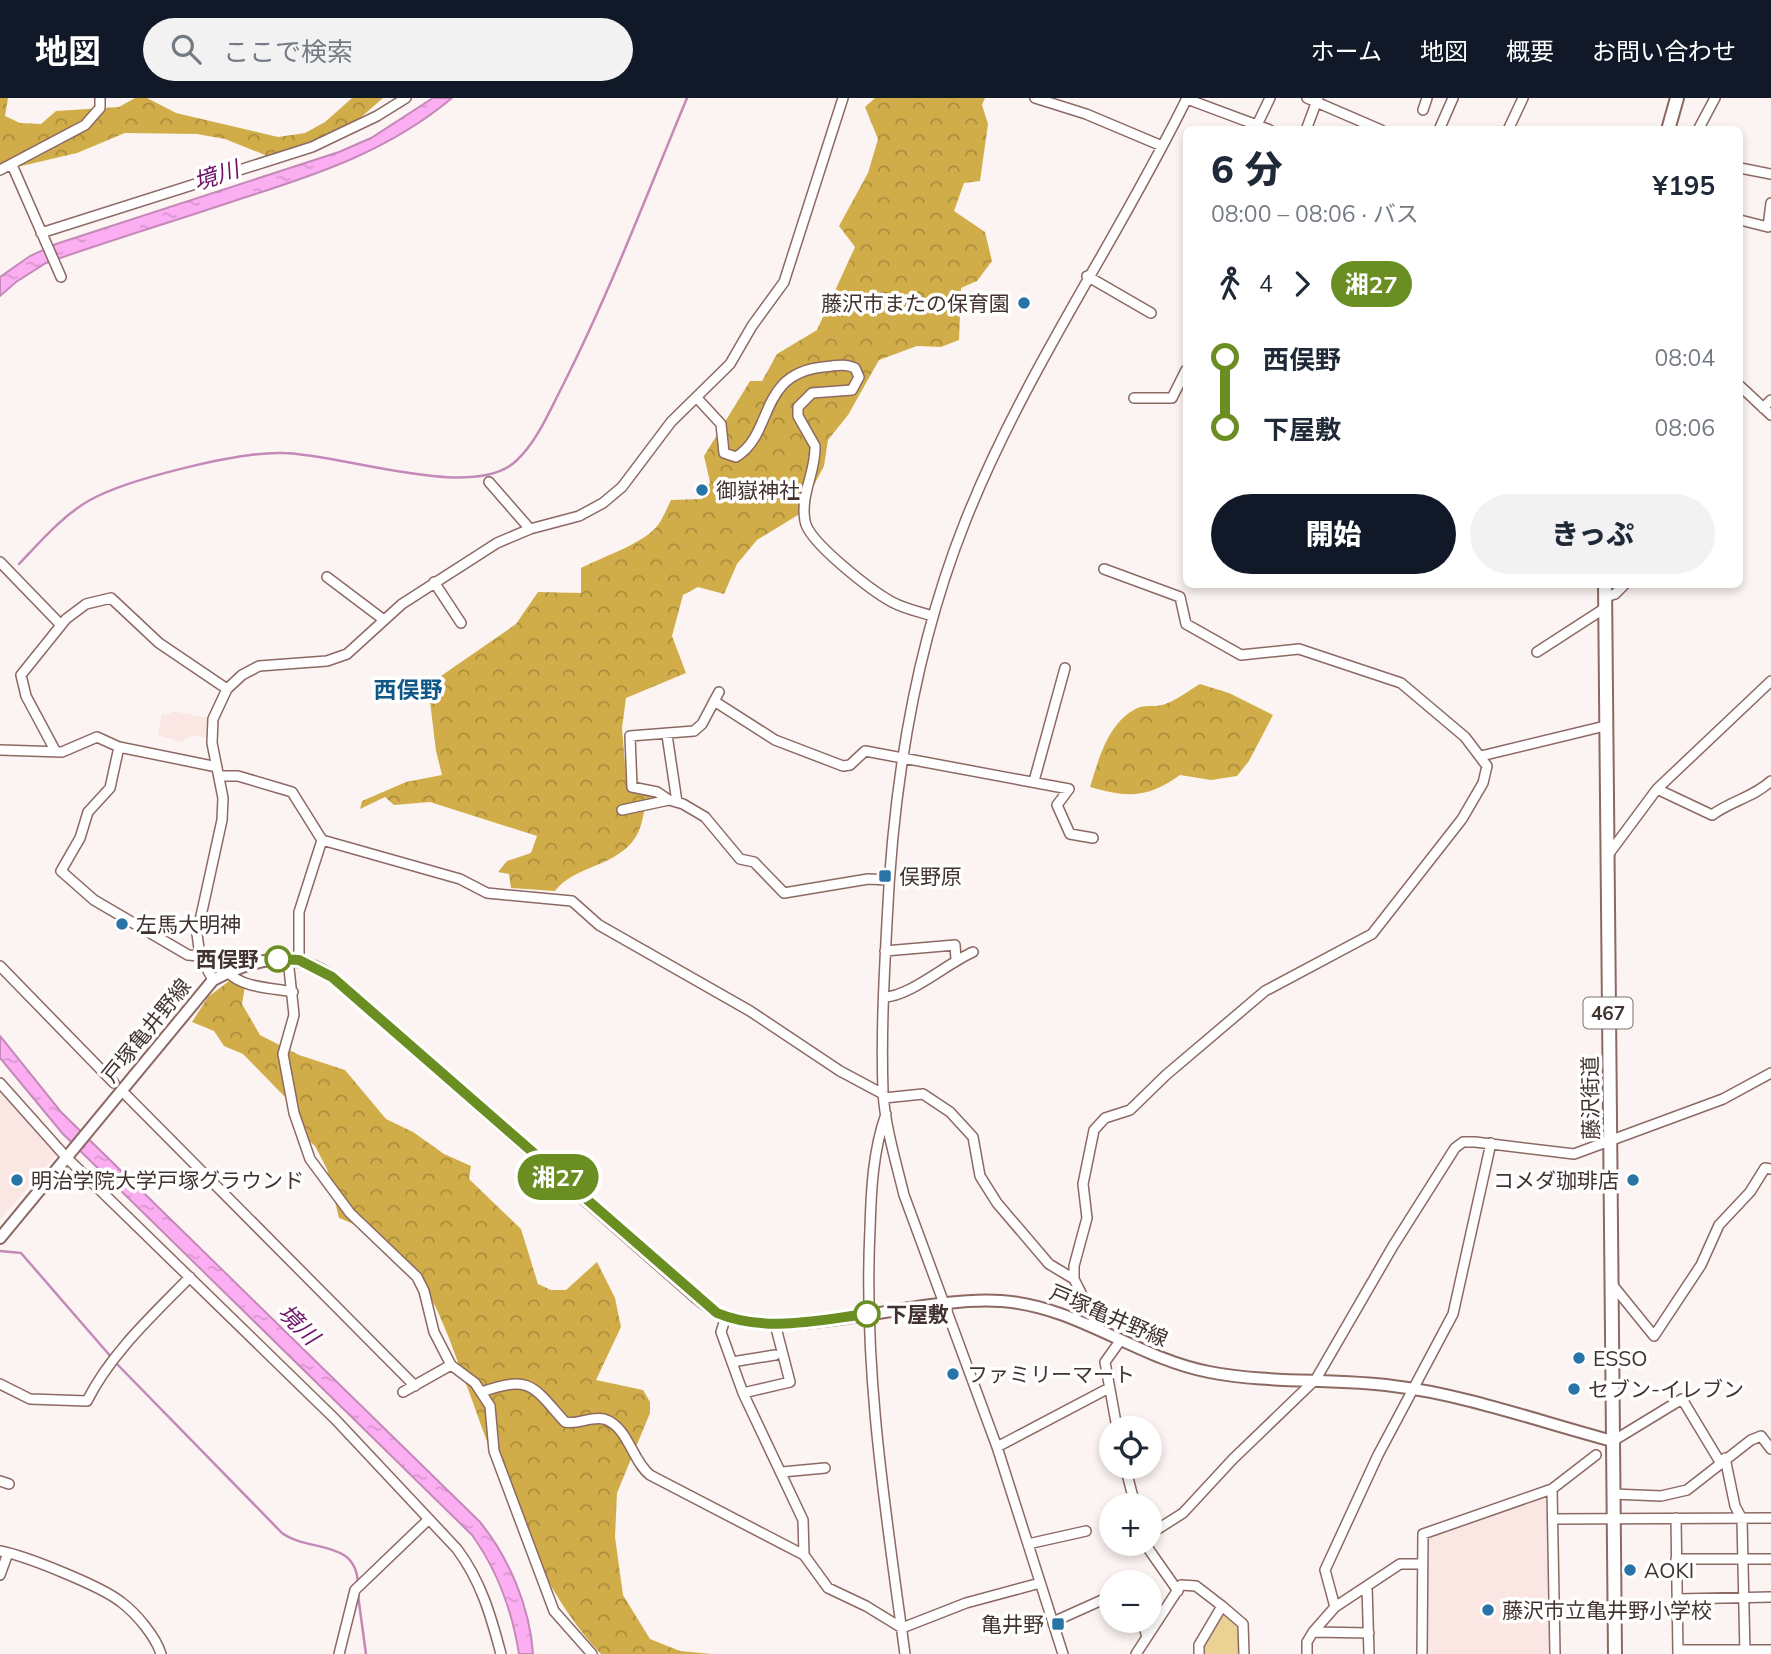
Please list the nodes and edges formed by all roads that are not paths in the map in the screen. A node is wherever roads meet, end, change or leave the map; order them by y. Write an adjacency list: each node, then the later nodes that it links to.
1 (100, 98): 22 (street)
2 (406, 98): 28 (street)
3 (843, 98): 34 (street)
4 (1035, 98): 21 (street)
5 (1270, 98): 14 (street)
6 (1427, 98): 13 (street)
7 (1453, 98): 17 (street)
8 (1523, 98): 18 (street)
9 (1676, 98): 19 (highway)
10 (1715, 98): 20 (street)
11 (1187, 99): 14 (street); 21 (street)
12 (1314, 99): 15 (street); 16 (street)
13 (1423, 110)
14 (1257, 125)
15 (1307, 126)
16 (1372, 126)
17 (1441, 126)
18 (1510, 126)
19 (1669, 126)
20 (1700, 126)
21 (1162, 146): 30 (street)
22 (12, 165): 24 (street); 28 (street)
23 (1743, 169): 25 (street)
24 (0, 170)
25 (1771, 174)
26 (1771, 203): 27 (street)
27 (1743, 221)
28 (42, 234): 29 (street)
29 (60, 274)
30 (1087, 276): 31 (street); 49 (street)
31 (1151, 313)
32 (1183, 376): 35 (street)
33 (1743, 389): 37 (street)
34 (697, 398): 40 (street); 49 (street)
35 (1134, 398)
36 (1771, 400): 37 (street)
37 (1763, 408): 38 (street)
38 (1771, 415)
39 (489, 482): 40 (street)
40 (530, 529): 46 (street)
41 (0, 562): 43 (street)
42 (1104, 569): 63 (street)
43 (8, 571): 45 (street); 52 (street)
44 (327, 577): 50 (street)
45 (0, 579)
46 (434, 582): 50 (street); 51 (street)
47 (1621, 588): 48 (street)
48 (1605, 597): 53 (street); 57 (highway, 藤沢街道 / 467)
49 (933, 616): 62 (street)
50 (384, 620): 56 (street)
51 (461, 623)
52 (60, 624): 56 (street); 61 (street)
53 (1537, 652)
54 (1065, 668): 65 (street)
55 (1771, 681): 67 (street)
56 (227, 689): 64 (street)
57 (1605, 726): 63 (street); 72 (highway, 藤沢街道 / 467)
58 (667, 735): 62 (street); 68 (street); 68 (street)
59 (119, 747): 61 (street); 64 (street); 76 (street)
60 (0, 750): 61 (street)
61 (56, 752)
62 (901, 755): 65 (street); 73 (street)
63 (1481, 756): 98 (street)
64 (219, 772): 71 (street); 76 (street)
65 (1034, 781): 70 (street)
66 (1771, 781): 67 (street)
67 (1657, 789): 72 (street)
68 (673, 801): 69 (street); 73 (street)
69 (622, 810)
70 (1093, 838)
71 (321, 840): 77 (street); 88 (street)
72 (1607, 856): 90 (highway, 藤沢街道 / 467)
73 (889, 880): 74 (street)
74 (886, 951): 78 (street); 83 (street)
75 (973, 952): 78 (street)
76 (200, 956): 81 (street)
77 (293, 959): 80 (main road, 戸塚亀井野線); 82 (street); 94 (main road, 戸塚亀井野線)
78 (956, 959): 83 (street)
79 (0, 966): 86 (street)
80 (229, 972): 81 (main road, 戸塚亀井野線); 82 (street)
81 (213, 980): 92 (main road, 戸塚亀井野線)
82 (293, 992): 108 (street)
83 (884, 997): 88 (street)
84 (1771, 1073): 90 (street)
85 (0, 1083): 92 (street)
86 (114, 1083)
87 (126, 1095): 111 (street)
88 (884, 1096): 89 (street); 98 (street)
89 (887, 1112): 100 (street); 101 (street)
90 (1610, 1141): 91 (street); 99 (highway, 藤沢街道 / 467)
91 (1491, 1143): 109 (street); 113 (street)
92 (67, 1155): 96 (main road, 戸塚亀井野線); 97 (street)
93 (1771, 1169): 99 (street)
94 (562, 1180): 95 (street); 102 (main road, 戸塚亀井野線)
95 (532, 1184)
96 (0, 1238)
97 (190, 1277): 110 (street); 131 (street)
98 (1074, 1279): 104 (street)
99 (1611, 1283): 119 (highway, 藤沢街道 / 467)
100 (944, 1304): 101 (main road, 戸塚亀井野線); 104 (main road, 戸塚亀井野線); 120 (street)
101 (869, 1314): 103 (main road, 戸塚亀井野線); 155 (street)
102 (726, 1316): 103 (main road, 戸塚亀井野線); 107 (street)
103 (775, 1324): 116 (street)
104 (1094, 1326): 105 (main road, 戸塚亀井野線)
105 (1120, 1340): 109 (main road, 戸塚亀井野線); 112 (street)
106 (775, 1355): 107 (street)
107 (732, 1362): 116 (street)
108 (451, 1365): 111 (street); 115 (street)
109 (1316, 1379): 113 (main road, 戸塚亀井野線); 134 (street)
110 (0, 1384)
111 (415, 1386): 114 (street)
112 (1110, 1388): 117 (street); 120 (street)
113 (1413, 1389): 119 (main road, 戸塚亀井野線); 153 (street)
114 (404, 1392)
115 (482, 1392): 138 (street); 160 (street)
116 (743, 1393): 125 (street)
117 (1115, 1416)
118 (1768, 1437): 121 (street); 123 (street)
119 (1613, 1441): 123 (street); 127 (highway, 藤沢街道 / 467)
120 (997, 1447): 136 (street)
121 (1771, 1449)
122 (1596, 1455): 126 (street)
123 (1723, 1460): 127 (street); 133 (street)
124 (825, 1468): 125 (street)
125 (782, 1472): 138 (street)
126 (1552, 1489): 132 (street); 143 (street)
127 (1613, 1494): 128 (highway, 藤沢街道 / 467)
128 (1613, 1518): 129 (street); 132 (street); 177 (highway, 藤沢街道 / 467)
129 (1676, 1518): 133 (street); 141 (street)
130 (1771, 1518): 133 (street)
131 (429, 1519): 165 (street); 166 (street)
132 (1553, 1519): 176 (street)
133 (1742, 1519): 140 (street)
134 (1162, 1526)
135 (1086, 1531): 136 (street)
136 (1028, 1544): 145 (street)
137 (4, 1552): 144 (street); 164 (street)
138 (804, 1555): 155 (street)
139 (1153, 1556): 147 (street)
140 (1744, 1558): 141 (street); 142 (street); 149 (street)
141 (1676, 1559): 150 (street)
142 (1771, 1559)
143 (1421, 1564): 146 (street); 175 (street)
144 (0, 1575)
145 (1040, 1583): 154 (street); 155 (street)
146 (1367, 1586): 153 (street); 158 (street)
147 (1178, 1591): 152 (street); 159 (street)
148 (1771, 1597): 149 (street)
149 (1744, 1598): 150 (street); 163 (street)
150 (1678, 1599): 162 (street)
151 (1099, 1601): 154 (street)
152 (1222, 1606): 171 (street); 172 (street)
153 (1335, 1607): 156 (street)
154 (1053, 1622): 169 (street)
155 (902, 1628): 168 (street)
156 (1313, 1632): 158 (street); 173 (street)
157 (1146, 1633): 159 (street)
158 (1369, 1633): 174 (street)
159 (1147, 1637): 170 (street)
160 (582, 1649): 167 (street)
161 (1771, 1650): 163 (street)
162 (1678, 1652): 163 (street)
163 (1745, 1652)
164 (161, 1654)
165 (339, 1654)
166 (501, 1654)
167 (592, 1654)
168 (905, 1654)
169 (1063, 1654)
170 (1136, 1654)
171 (1199, 1654)
172 (1244, 1654)
173 (1307, 1654)
174 (1369, 1654)
175 (1422, 1654)
176 (1555, 1654)
177 (1615, 1654)

